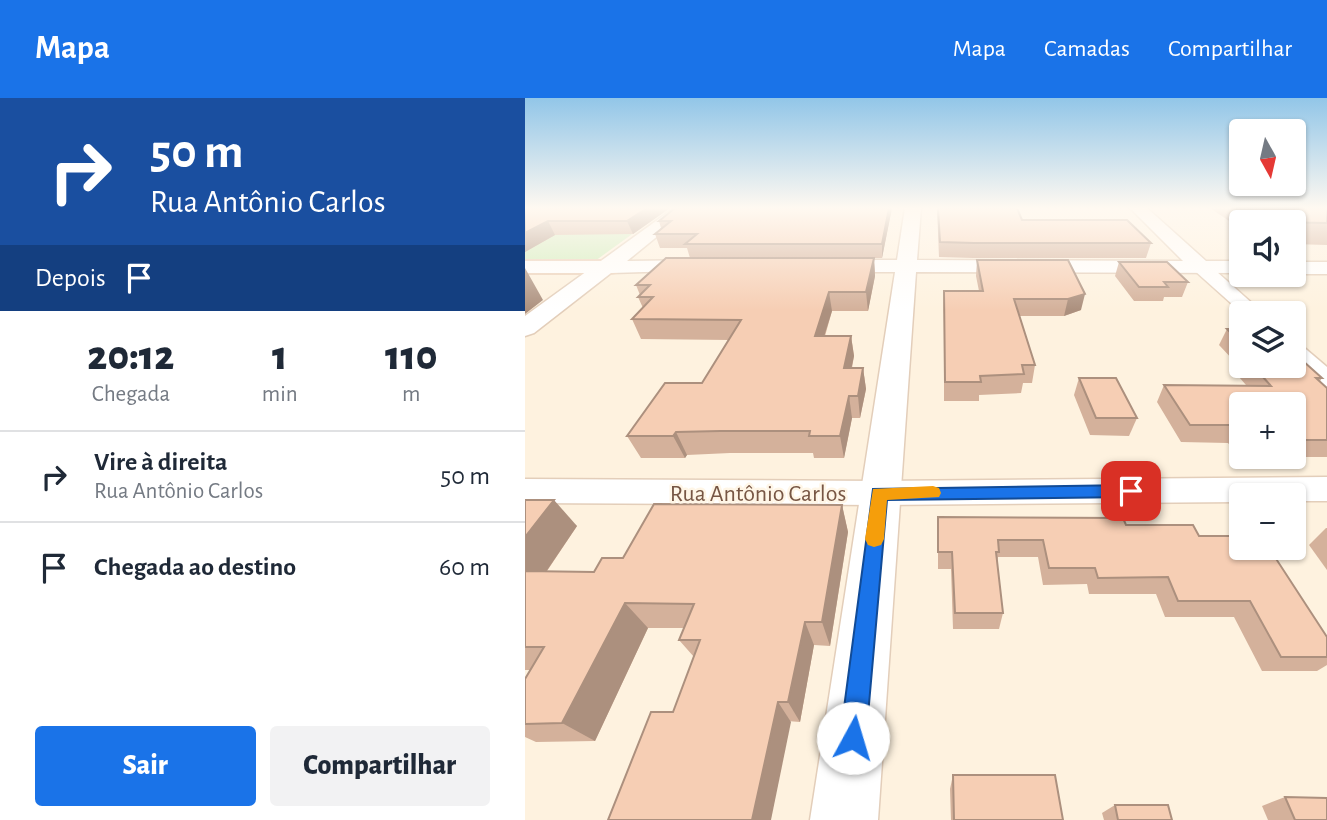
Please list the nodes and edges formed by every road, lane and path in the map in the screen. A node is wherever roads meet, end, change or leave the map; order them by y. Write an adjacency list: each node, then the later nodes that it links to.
1 (641, 242): 8 (street)
2 (908, 242): 4 (street)
3 (1174, 242): 9 (street)
4 (904, 265): 6 (street); 9 (street); 19 (street)
5 (729, 266): 8 (street)
6 (810, 266)
7 (525, 267): 8 (main road)
8 (608, 267): 14 (street)
9 (1201, 267): 10 (street); 13 (street)
10 (1229, 267)
11 (1306, 268): 12 (street)
12 (1327, 268)
13 (1239, 301)
14 (525, 328)
15 (1306, 361): 16 (street)
16 (1327, 380)
17 (1327, 489): 19 (street, Rua Antônio Carlos)
18 (525, 491): 19 (street, Rua Antônio Carlos)
19 (879, 494): 20 (street)
20 (844, 820)

